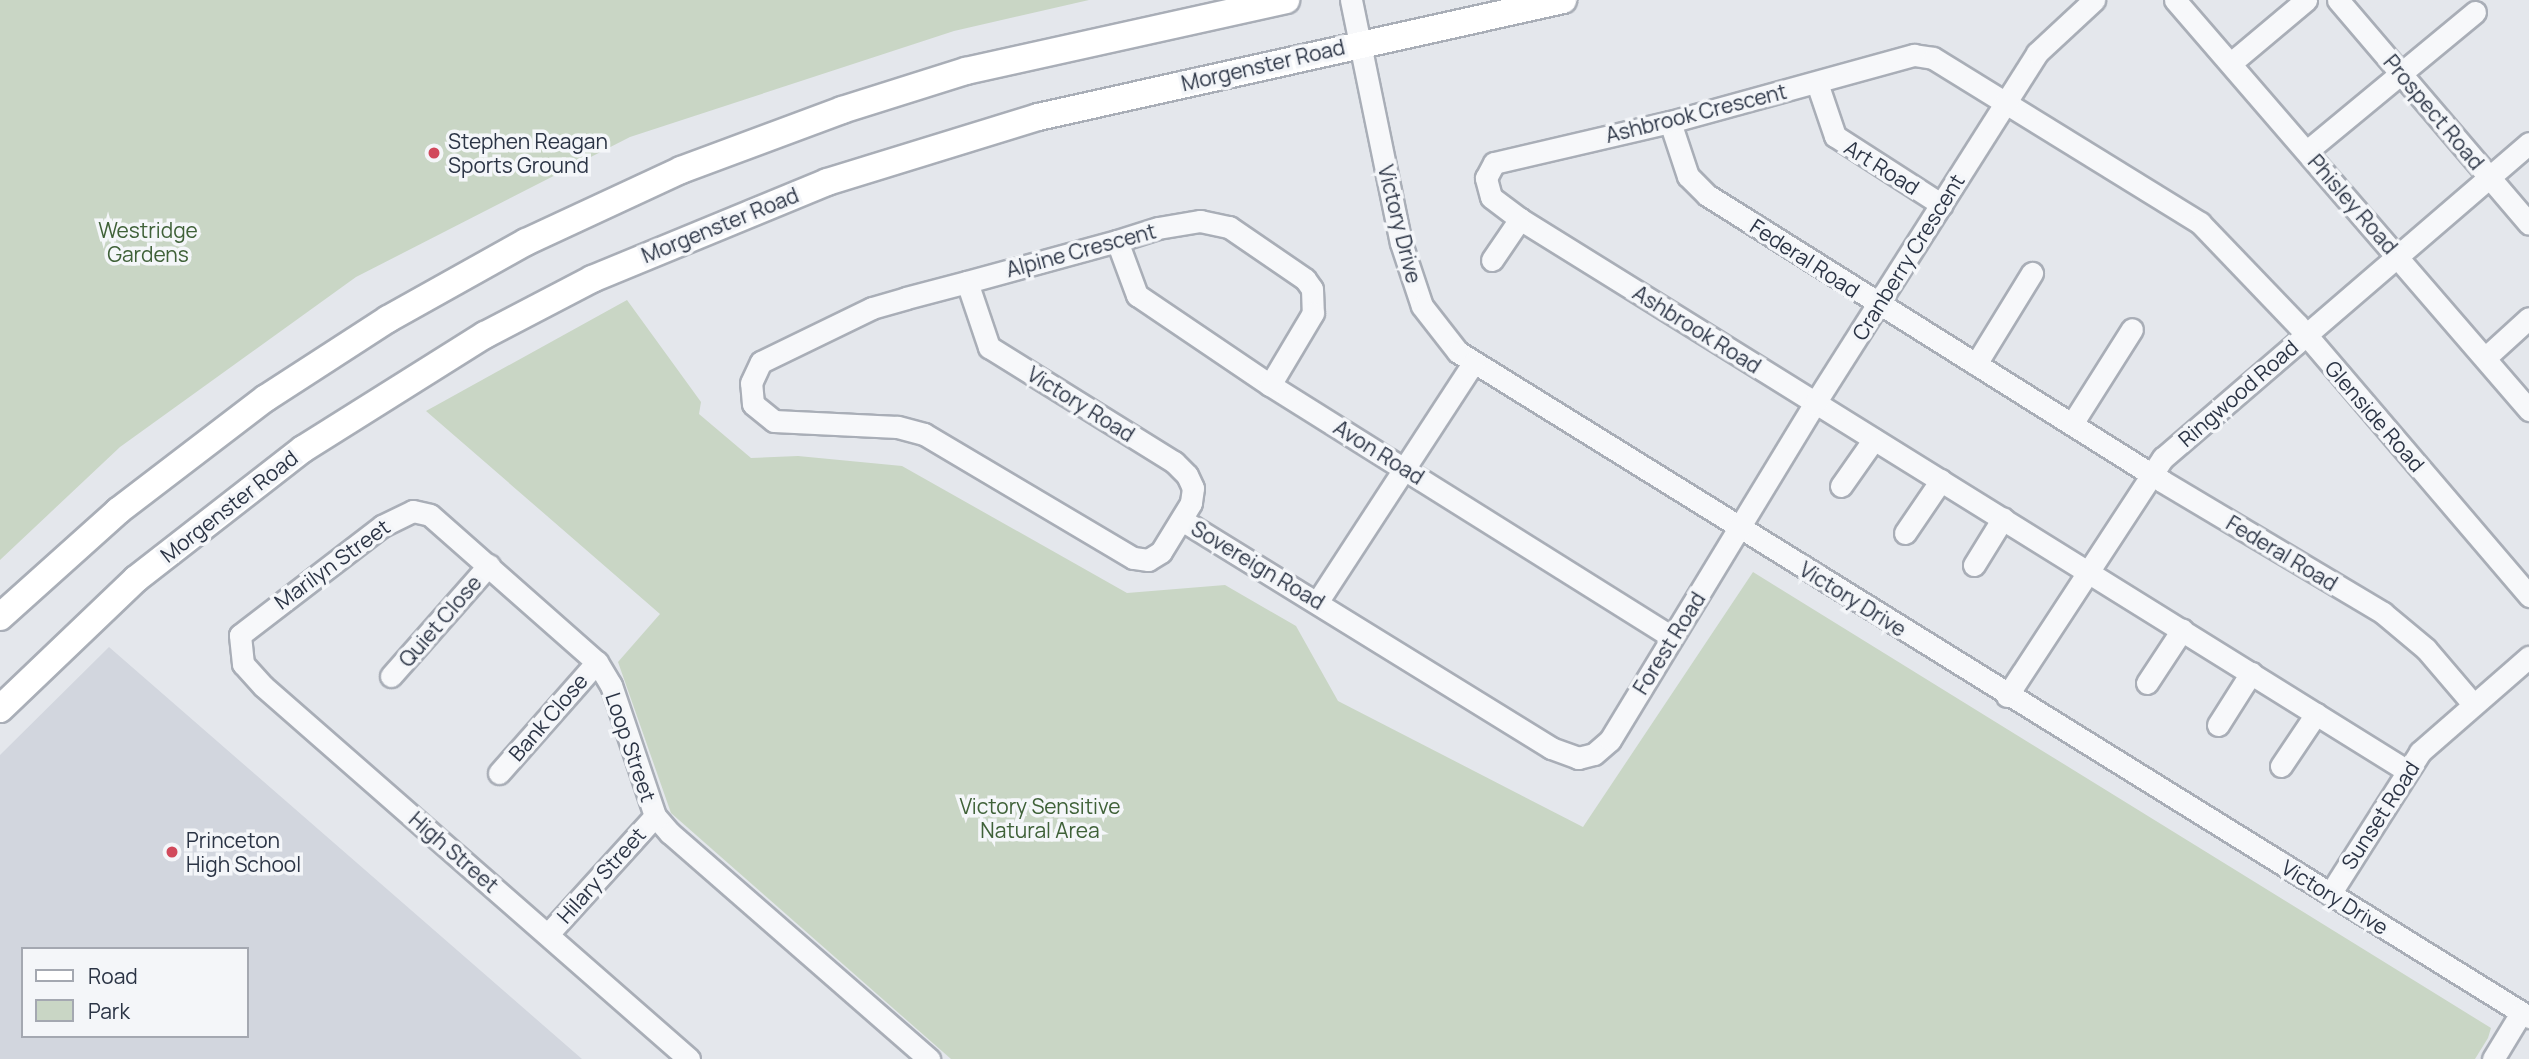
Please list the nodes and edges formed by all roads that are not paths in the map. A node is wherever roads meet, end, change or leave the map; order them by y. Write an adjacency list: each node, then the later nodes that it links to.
1 (1286, 0): 53 (main road)
2 (1351, 0): 9 (street, Victory Drive)
3 (1563, 0): 9 (main road, Morgenster Road)
4 (2094, 0): 13 (street, Cranberry Crescent)
5 (2175, 0): 10 (street, Phisley Road)
6 (2306, 0): 10 (street)
7 (2339, 0): 11 (street, Prospect Road)
8 (2475, 12): 11 (street)
9 (1361, 42): 31 (street, Victory Drive); 64 (main road, Morgenster Road)
10 (2231, 63): 16 (street, Phisley Road)
11 (2400, 73): 16 (street); 17 (street, Prospect Road)
12 (1817, 83): 13 (street, Ashbrook Crescent); 14 (street, Ashbrook Crescent); 18 (street, Art Road)
13 (2004, 104): 18 (street, Cranberry Crescent); 29 (street, Glenside Road)
14 (1670, 122): 19 (street, Ashbrook Crescent); 26 (street, Federal Road)
15 (2529, 143): 17 (street, Ringwood Road)
16 (2307, 151): 22 (street, Phisley Road)
17 (2489, 177): 20 (street, Prospect Road); 22 (street, Ringwood Road)
18 (1942, 205): 26 (street, Cranberry Crescent)
19 (1520, 219): 23 (street); 35 (street, Ashbrook Road)
20 (2529, 224)
21 (1117, 241): 25 (street, Alpine Crescent); 34 (street, Avon Road); 34 (street, Alpine Crescent)
22 (2397, 256): 29 (street, Ringwood Road); 30 (street, Phisley Road)
23 (1492, 260)
24 (2032, 273): 32 (street)
25 (967, 282): 33 (street, Alpine Crescent); 45 (street, Victory Road)
26 (1879, 304): 32 (street, Federal Road); 35 (street, Cranberry Crescent)
27 (2529, 318): 30 (street)
28 (2132, 329): 37 (street)
29 (2305, 334): 40 (street, Ringwood Road); 51 (street, Glenside Road)
30 (2485, 358): 36 (street, Phisley Road)
31 (1474, 362): 39 (street); 46 (street, Victory Drive)
32 (1976, 364): 37 (street, Federal Road)
33 (751, 383): 45 (street, Sovereign Road)
34 (1270, 385): 39 (street, Avon Road)
35 (1815, 403): 38 (street, Ashbrook Road); 46 (street, Cranberry Crescent)
36 (2529, 410)
37 (2072, 424): 40 (street, Federal Road)
38 (1874, 439): 41 (street, Ashbrook Road); 42 (street)
39 (1403, 466): 52 (street); 56 (street, Avon Road)
40 (2150, 473): 50 (street, Ringwood Road); 63 (street, Federal Road)
41 (1941, 480): 44 (street, Ashbrook Road); 47 (street)
42 (1841, 486)
43 (430, 515): 48 (street, Loop Street); 55 (street, Marilyn Street)
44 (2003, 518): 49 (street); 50 (street, Ashbrook Road)
45 (1182, 520): 52 (street, Sovereign Road)
46 (1740, 528): 56 (street, Forest Road); 62 (street, Victory Drive)
47 (1905, 533)
48 (489, 565): 58 (street, Loop Street); 60 (street, Quiet Close)
49 (1974, 565)
50 (2087, 571): 54 (street, Ashbrook Road); 62 (street, Ringwood Road)
51 (2529, 596)
52 (1318, 601): 67 (street, Sovereign Road)
53 (0, 617)
54 (2182, 630): 59 (street, Ashbrook Road); 61 (street)
55 (240, 635): 73 (street, High Street)
56 (1672, 637): 67 (street, Forest Road)
57 (2529, 657): 63 (street, Sunset Road)
58 (597, 662): 70 (street, Bank Close); 71 (street, Loop Street)
59 (2251, 673): 65 (street, Ashbrook Road); 66 (street)
60 (391, 676)
61 (2147, 682)
62 (2007, 696): 72 (street, Victory Drive)
63 (2473, 704): 69 (street, Sunset Road)
64 (0, 709)
65 (2316, 714): 68 (street); 69 (street, Ashbrook Road)
66 (2218, 725)
67 (1594, 754)
68 (2281, 766)
69 (2406, 770): 72 (street, Sunset Road)
70 (499, 773)
71 (655, 816): 73 (street, Hilary Street); 76 (street, Loop Street)
72 (2330, 894): 74 (street, Victory Drive)
73 (548, 934): 75 (street, High Street)
74 (2525, 1015): 77 (street)
75 (689, 1059)
76 (929, 1059)
77 (2493, 1059)

